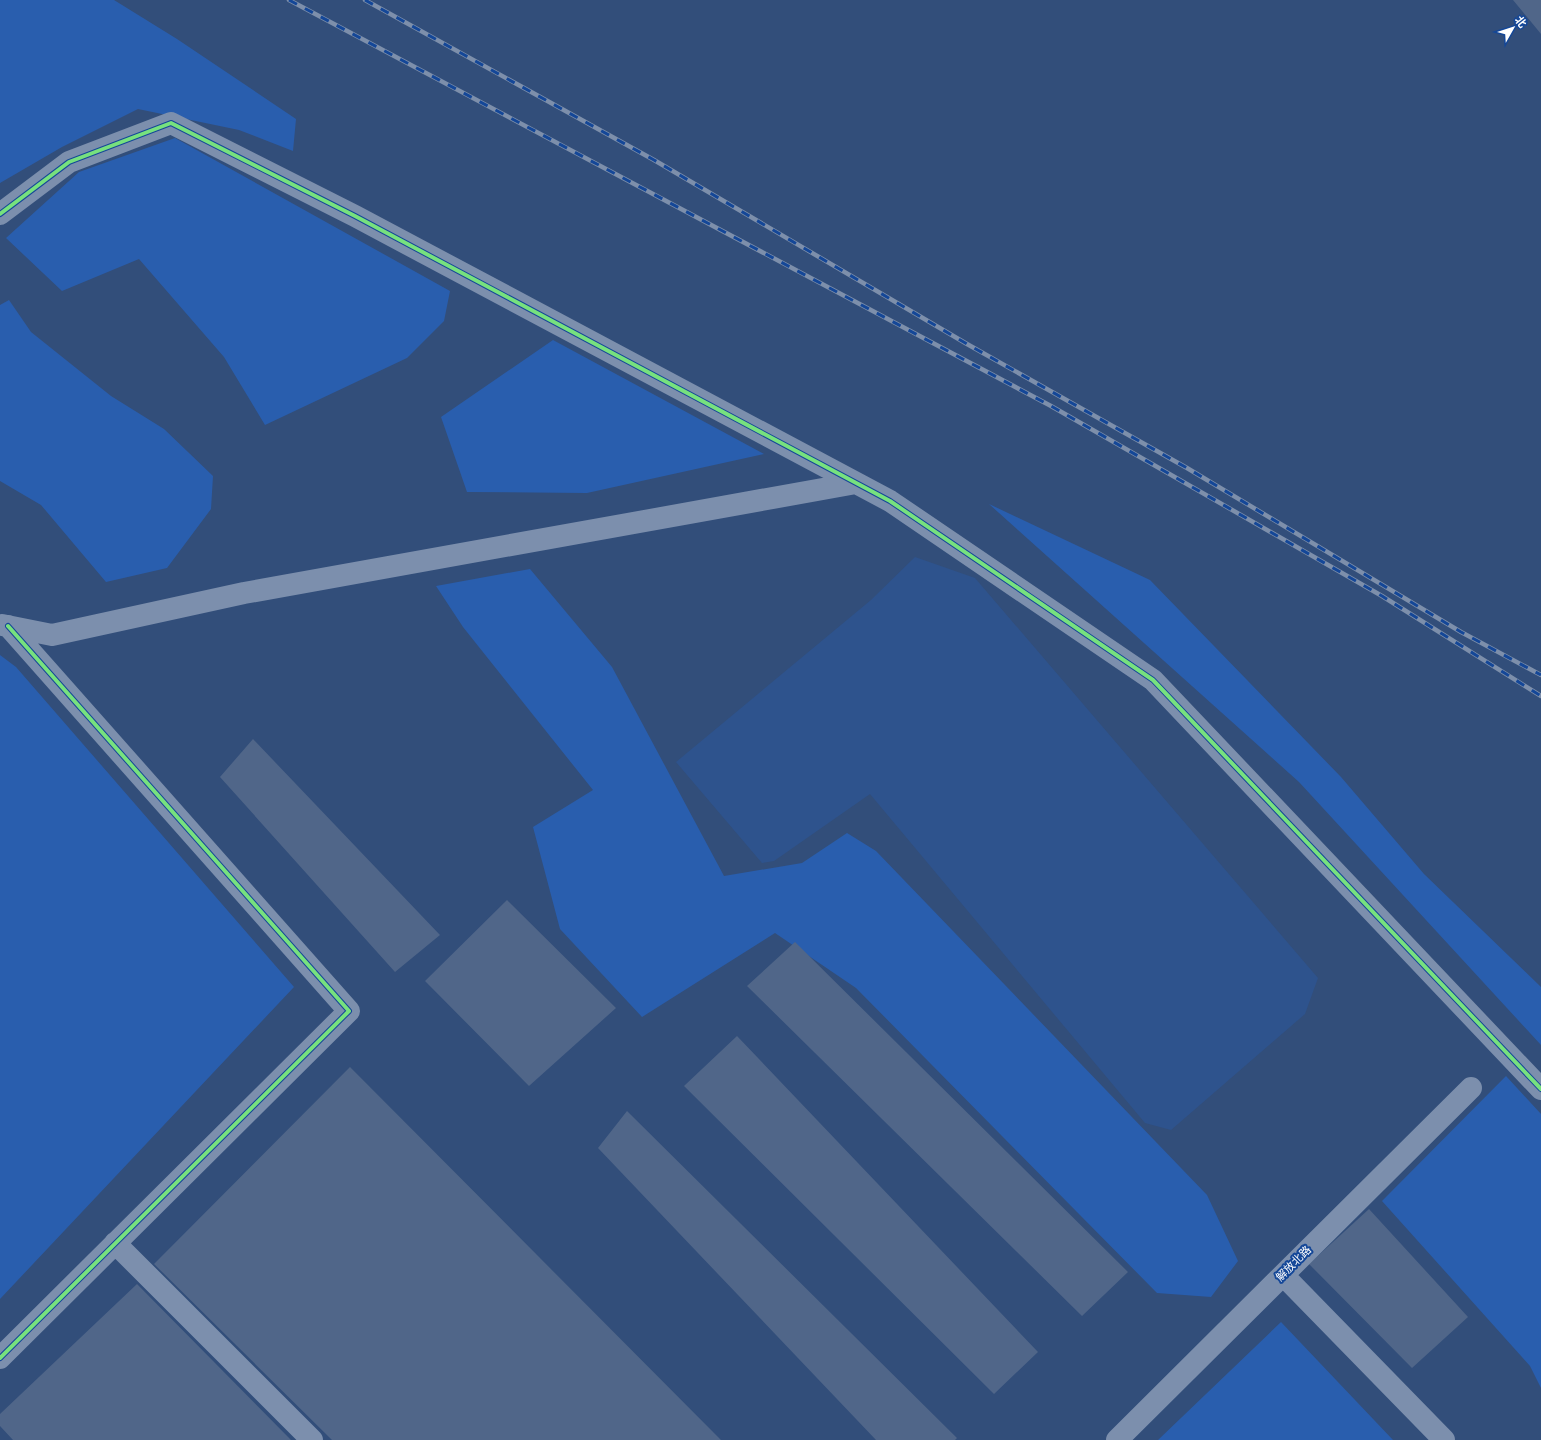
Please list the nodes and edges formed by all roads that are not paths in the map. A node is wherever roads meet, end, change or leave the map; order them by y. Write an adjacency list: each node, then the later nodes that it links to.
1 (0, 214): 2 (street)
2 (856, 483): 3 (street); 5 (street)
3 (4, 625): 6 (street)
4 (1471, 1088): 7 (street, 解放北路)
5 (1541, 1089)
6 (115, 1243): 8 (street); 9 (street)
7 (1283, 1275): 10 (street, 解放北路); 11 (street)
8 (0, 1358)
9 (312, 1440)
10 (1116, 1440)
11 (1444, 1440)

